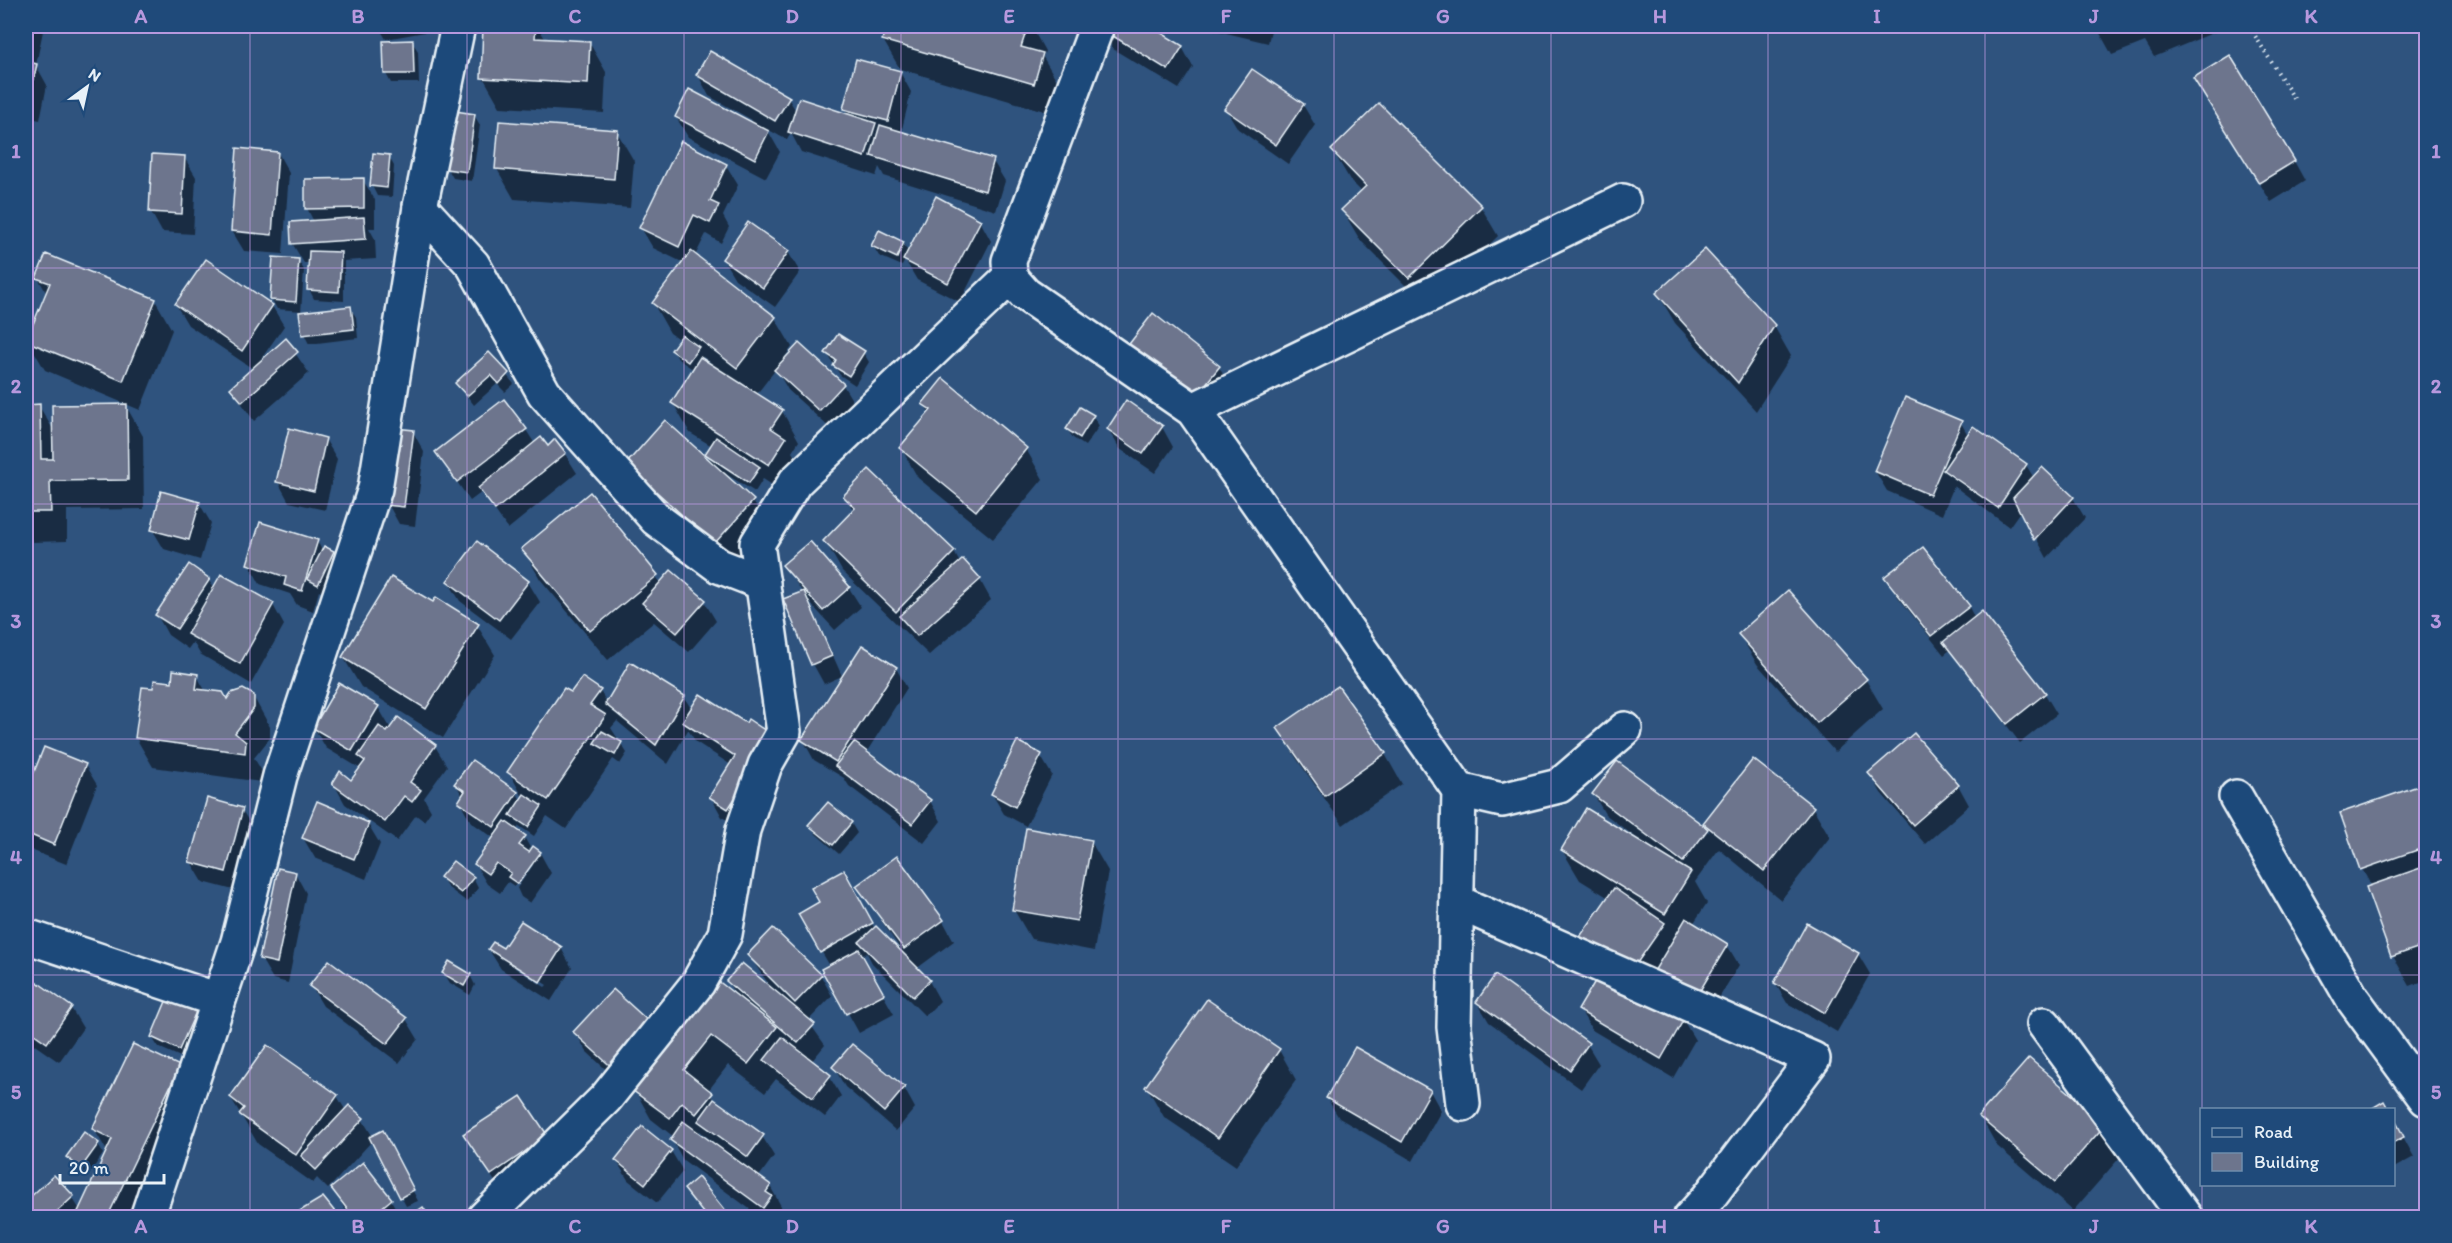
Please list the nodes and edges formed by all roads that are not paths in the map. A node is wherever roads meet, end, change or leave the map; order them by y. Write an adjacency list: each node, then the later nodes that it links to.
1 (458, 26): 4 (street)
2 (1096, 26): 5 (street)
3 (1623, 201): 6 (street)
4 (420, 207): 7 (street); 13 (street)
5 (1010, 277): 6 (street); 7 (street)
6 (1193, 410): 9 (street)
7 (764, 583): 18 (street)
8 (1625, 729): 9 (street)
9 (1459, 790): 11 (street)
10 (2236, 797): 15 (street)
11 (1457, 902): 16 (street); 19 (street)
12 (26, 936): 13 (street)
13 (218, 1000): 17 (street)
14 (2044, 1024): 20 (street)
15 (2427, 1099)
16 (1463, 1104)
17 (147, 1218)
18 (484, 1218)
19 (1690, 1218)
20 (2186, 1218)

